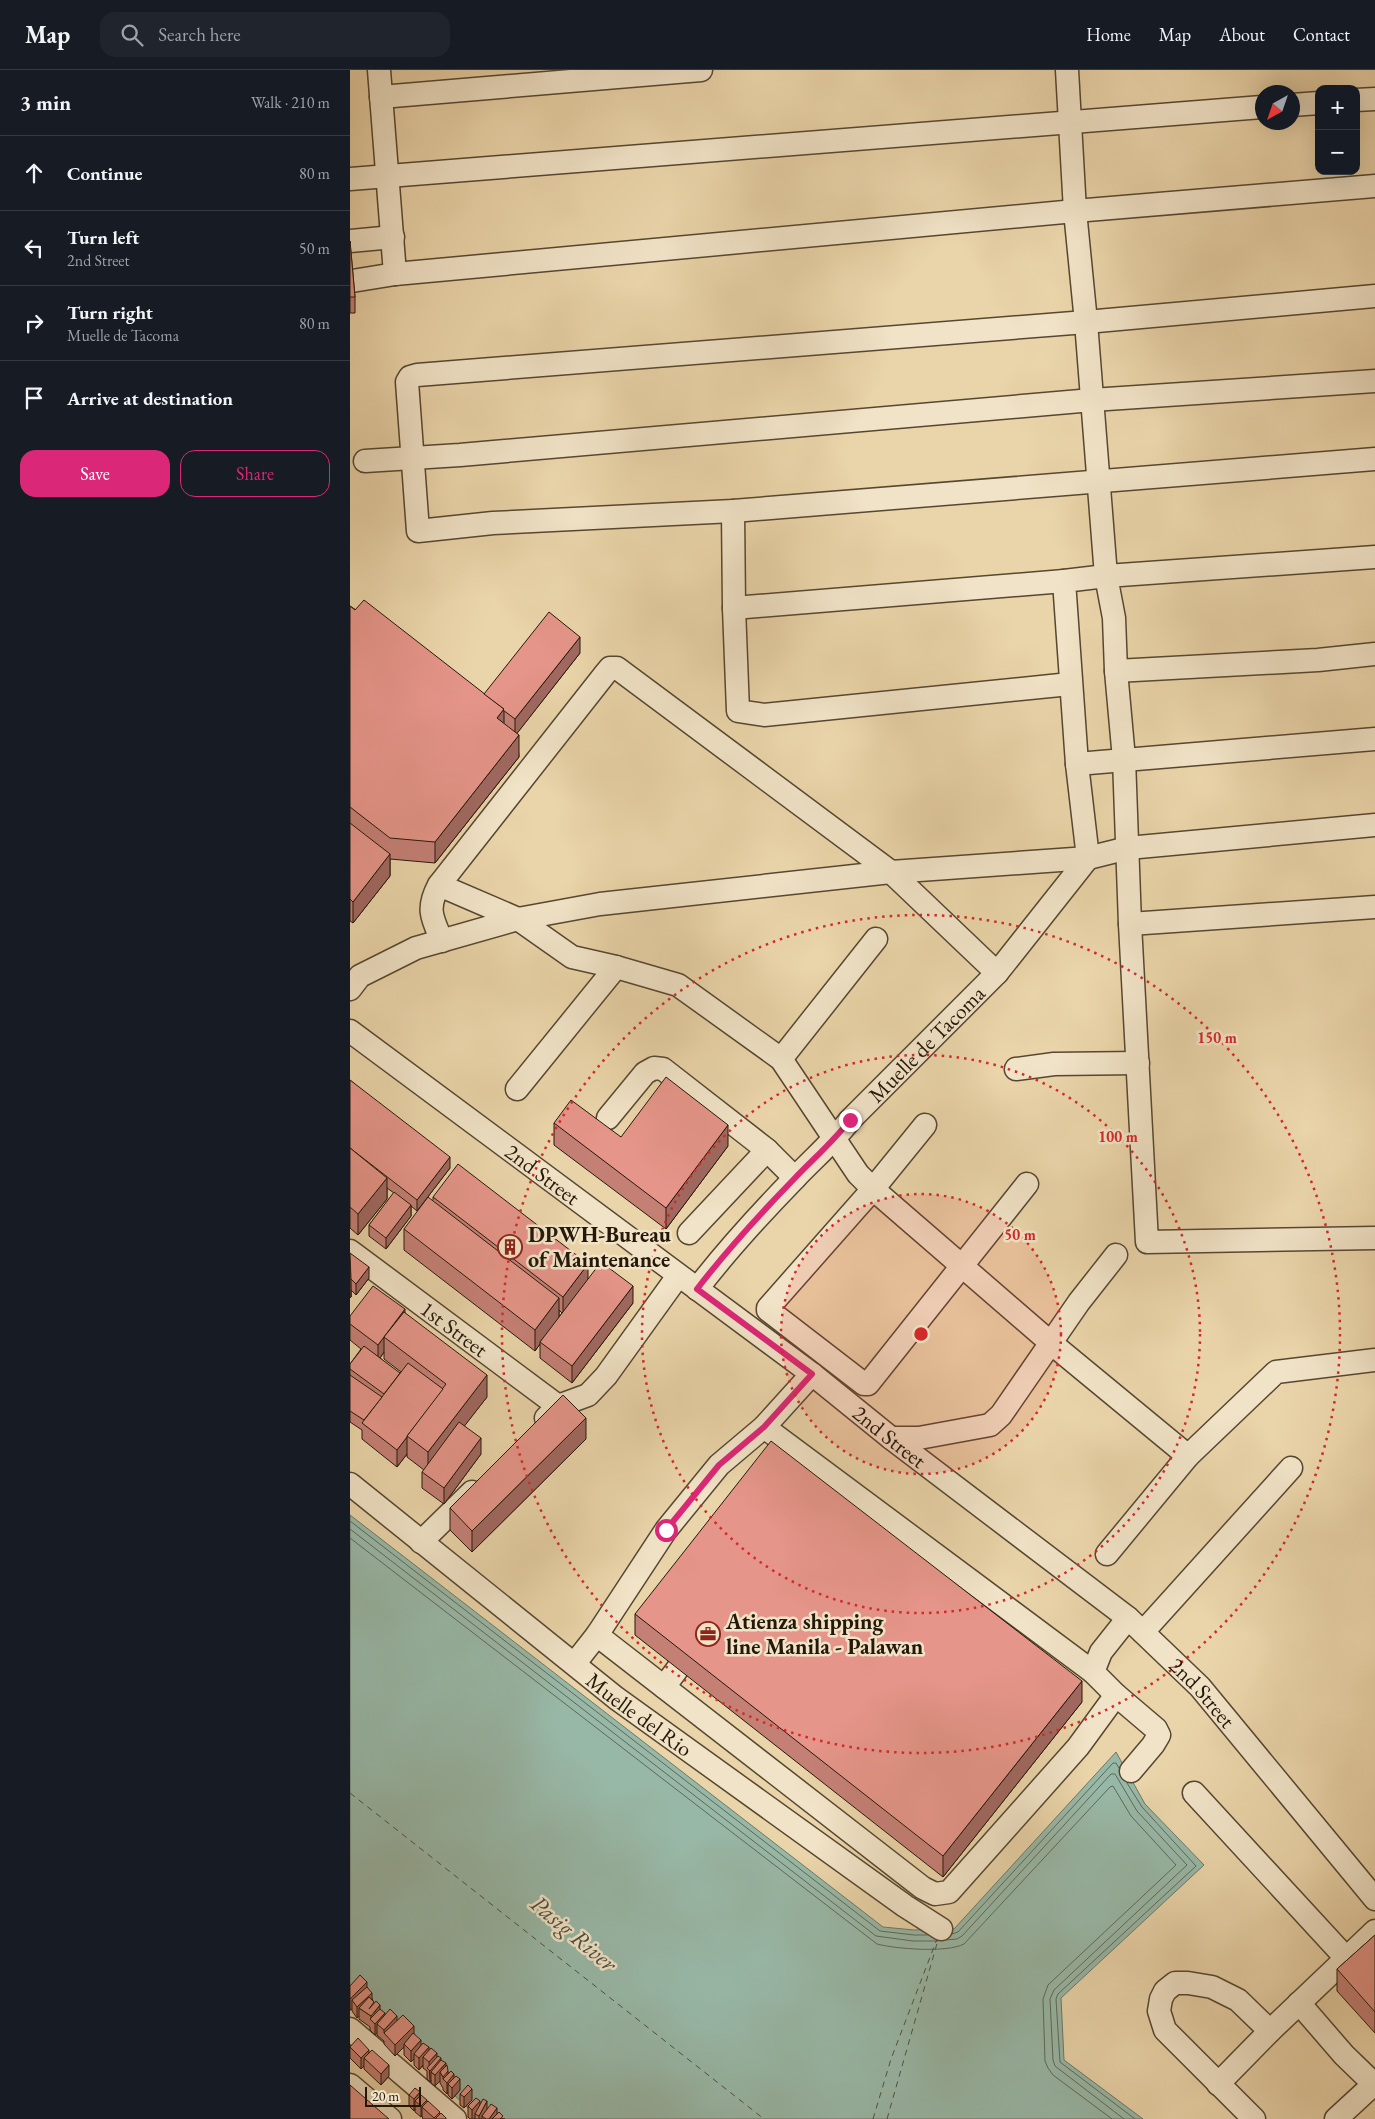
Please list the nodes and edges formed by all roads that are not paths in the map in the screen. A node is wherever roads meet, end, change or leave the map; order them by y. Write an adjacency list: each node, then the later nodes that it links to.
1 (379, 70): 4 (street)
2 (701, 70): 4 (street)
3 (1067, 70): 10 (street)
4 (381, 98): 11 (street)
5 (1375, 99): 6 (street)
6 (1360, 100)
7 (1315, 103): 8 (street)
8 (1300, 104)
9 (1255, 108): 10 (street)
10 (1071, 121): 11 (street); 14 (street)
11 (388, 176): 12 (street); 15 (street)
12 (350, 179)
13 (1375, 186): 14 (street)
14 (1075, 211): 17 (street); 20 (street)
15 (393, 237): 16 (street); 17 (street)
16 (350, 241)
17 (395, 274): 18 (street)
18 (352, 281)
19 (1375, 296): 20 (street)
20 (1086, 322): 22 (street); 23 (street)
21 (1375, 381): 22 (street)
22 (1092, 400): 23 (street); 26 (street)
23 (411, 458): 25 (street); 27 (street)
24 (1375, 459): 26 (street)
25 (365, 461)
26 (1099, 482): 27 (street); 29 (street)
27 (733, 511): 31 (street)
28 (1375, 557): 29 (street)
29 (1106, 576): 30 (street); 33 (street)
30 (1064, 581): 31 (street); 34 (street)
31 (734, 608): 34 (street)
32 (1375, 654): 33 (street)
33 (1116, 671): 36 (street)
34 (1070, 684): 37 (street)
35 (1375, 739): 36 (street)
36 (1124, 759): 37 (street); 39 (street)
37 (1077, 764): 40 (street)
38 (1375, 825): 39 (street)
39 (1128, 848): 40 (street); 45 (street)
40 (1088, 858): 41 (street); 49 (street, Muelle de Tacoma)
41 (891, 872): 42 (street); 44 (street); 49 (street)
42 (439, 885): 44 (street); 47 (street)
43 (1375, 907): 45 (street)
44 (518, 919): 47 (street); 48 (street)
45 (1130, 924): 53 (street)
46 (876, 939): 52 (street)
47 (442, 941): 50 (street)
48 (616, 967): 52 (street); 55 (street)
49 (997, 973): 58 (street, Muelle de Tacoma)
50 (350, 989)
51 (350, 1031): 68 (street, 2nd Street)
52 (781, 1059): 58 (street)
53 (1138, 1063): 54 (street); 64 (street)
54 (1016, 1069)
55 (517, 1089)
56 (608, 1118): 59 (street)
57 (925, 1125): 62 (street)
58 (836, 1139): 60 (street, Muelle de Tacoma); 62 (street)
59 (767, 1150): 60 (street); 63 (street)
60 (795, 1178): 69 (street, Muelle de Tacoma)
61 (1027, 1184): 67 (street)
62 (873, 1189): 67 (street); 67 (street)
63 (689, 1233)
64 (1375, 1238)
65 (350, 1251): 73 (street, 1st Street)
66 (1116, 1255): 70 (street)
67 (962, 1266): 70 (street)
68 (678, 1276): 69 (street, 2nd Street); 73 (street)
69 (697, 1289): 72 (street, 2nd Street)
70 (1051, 1343): 76 (street); 77 (street)
71 (1375, 1360): 77 (street)
72 (812, 1374): 74 (street); 76 (street, 2nd Street)
73 (558, 1406): 75 (street)
74 (764, 1427): 85 (street); 87 (street)
75 (530, 1433)
76 (890, 1438): 83 (street, 2nd Street)
77 (1188, 1456): 82 (street)
78 (1291, 1468): 83 (street)
79 (490, 1474): 81 (street)
80 (350, 1484): 81 (street, Muelle del Rio)
81 (421, 1542): 86 (street, Muelle del Rio)
82 (1107, 1554)
83 (1136, 1625): 87 (street); 92 (street, 2nd Street)
84 (705, 1631): 88 (street)
85 (597, 1635): 86 (street); 88 (street)
86 (575, 1664): 93 (street, Muelle del Rio)
87 (1093, 1672): 89 (street)
88 (664, 1687): 89 (street)
89 (1116, 1695): 90 (street)
90 (1131, 1771)
91 (1194, 1793): 95 (street)
92 (1375, 1899)
93 (941, 1929)
94 (1375, 1931): 95 (street)
95 (1346, 1958): 96 (street)
96 (1298, 2003): 98 (street); 101 (street)
97 (350, 2029): 103 (street)
98 (1270, 2031): 99 (street); 99 (street)
99 (1218, 2084): 104 (street)
100 (350, 2085): 102 (street)
101 (1375, 2085): 105 (street)
102 (390, 2119)
103 (455, 2119)
104 (1254, 2119)
105 (1336, 2119)

